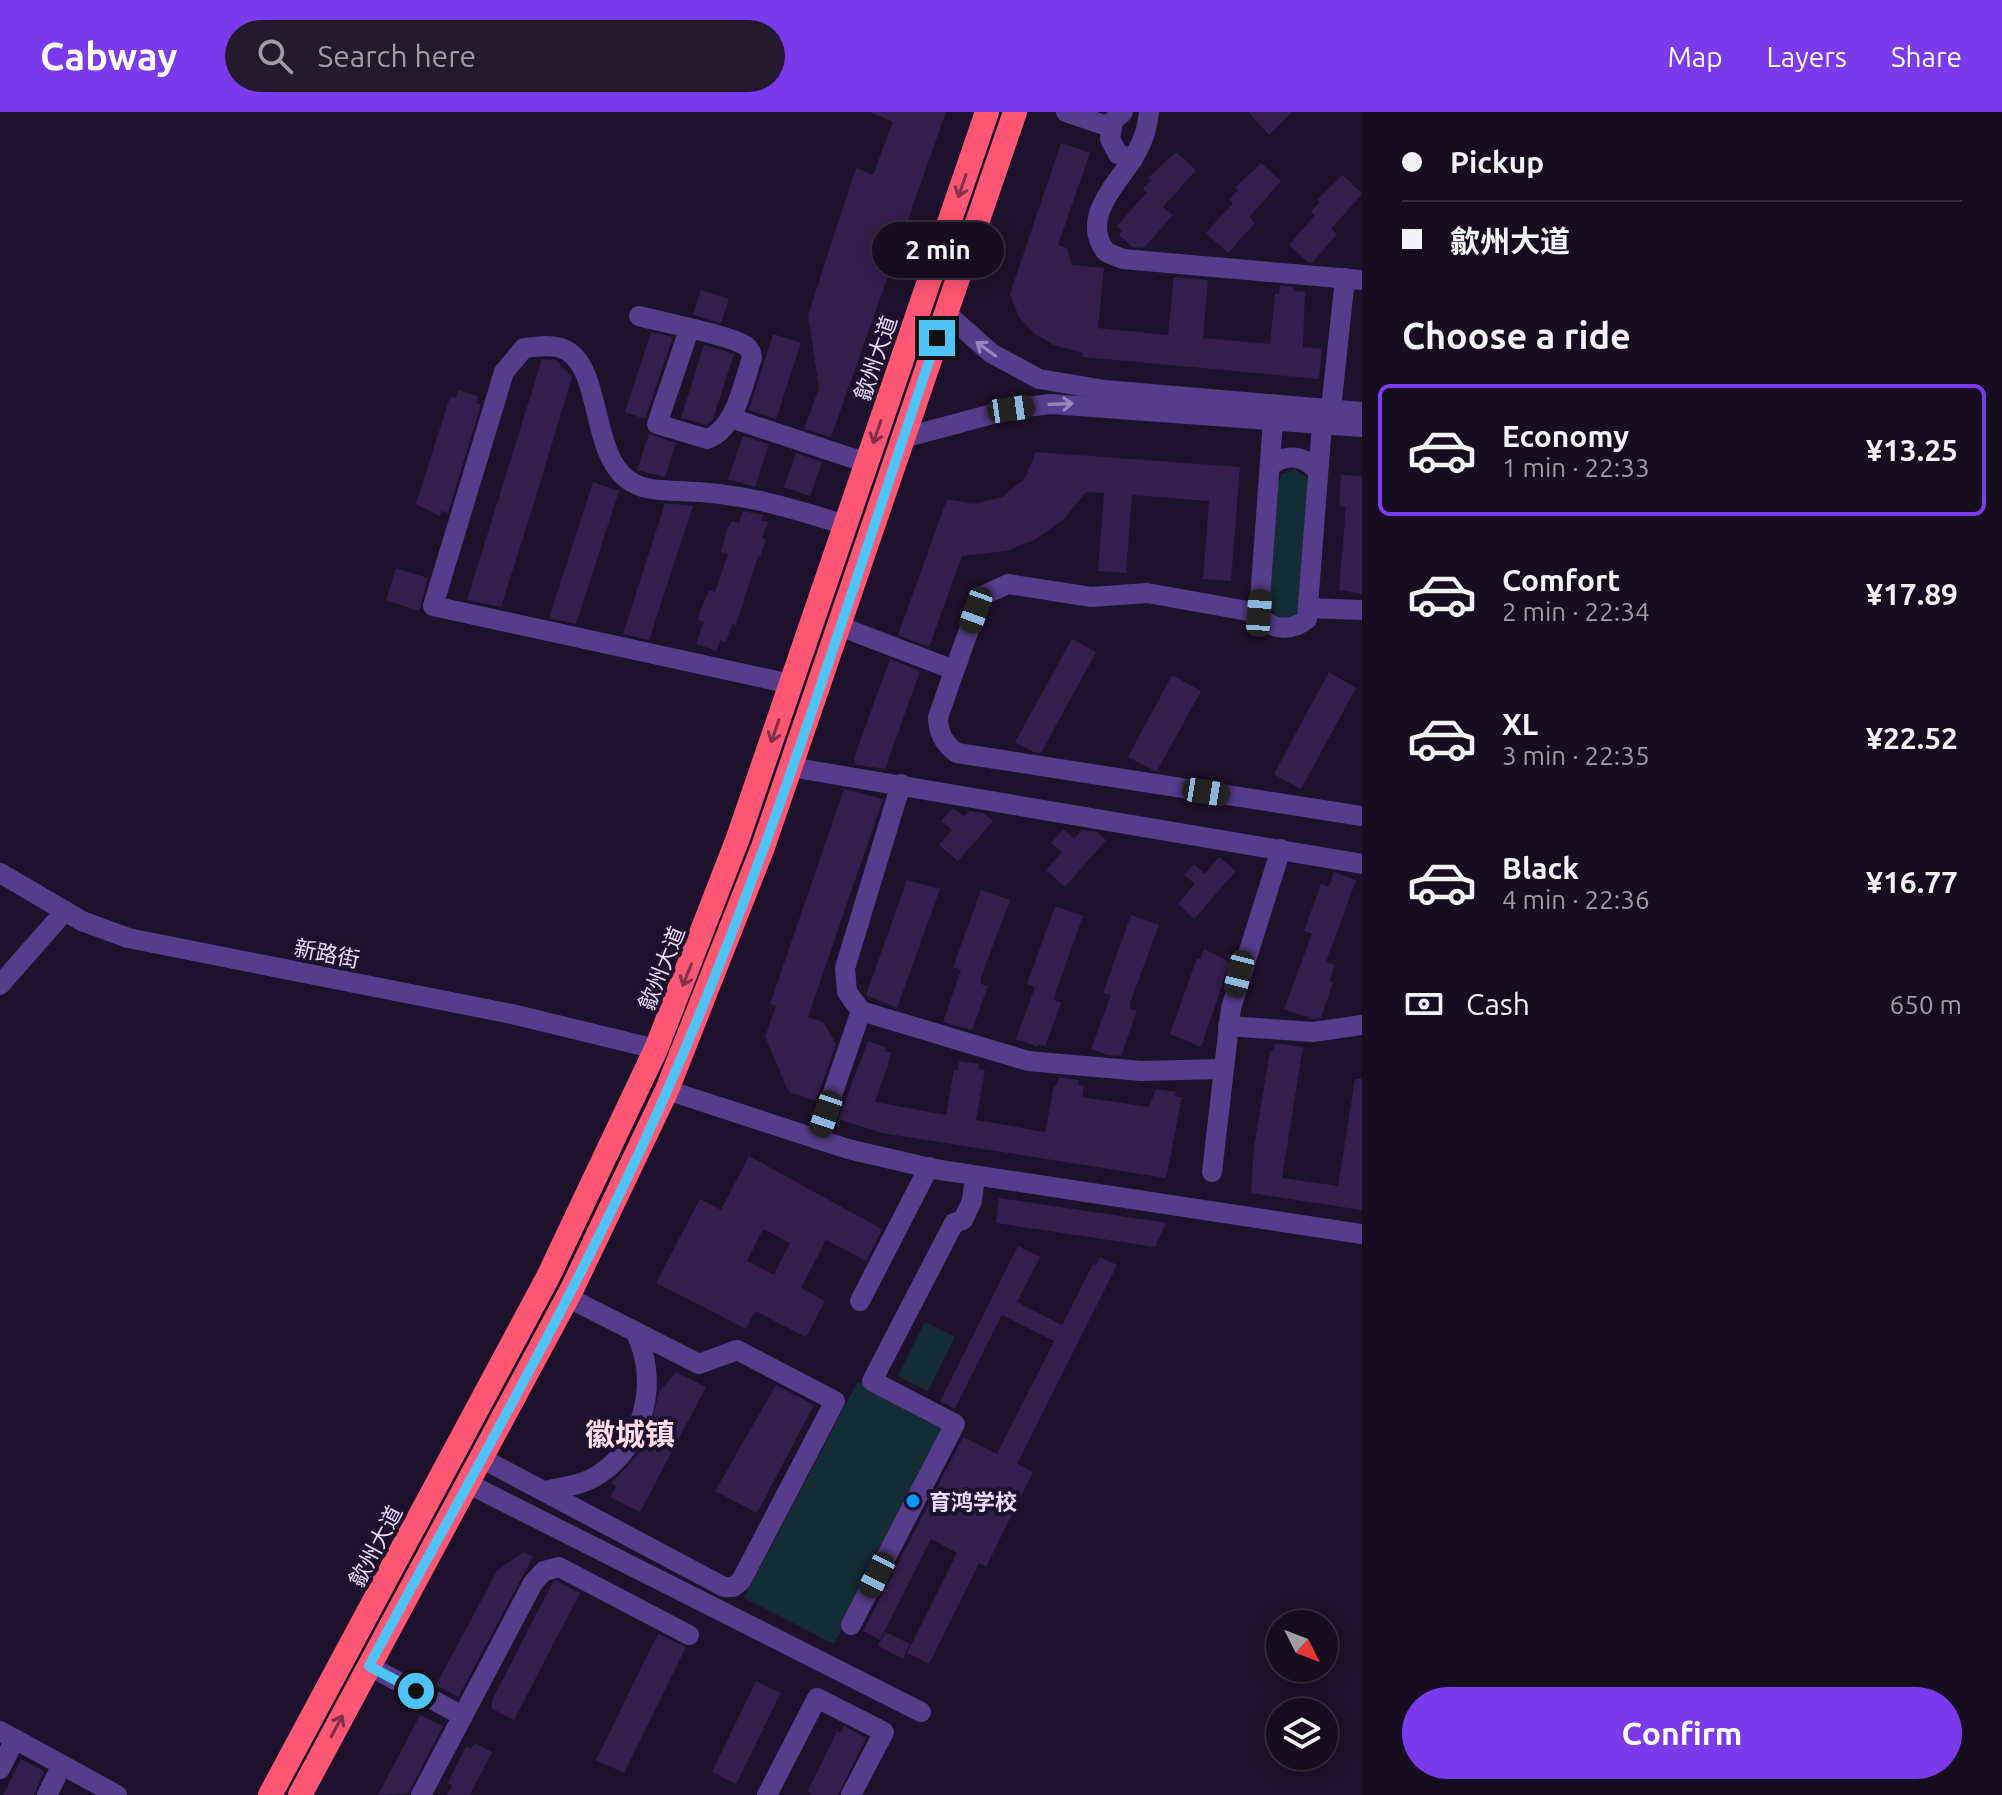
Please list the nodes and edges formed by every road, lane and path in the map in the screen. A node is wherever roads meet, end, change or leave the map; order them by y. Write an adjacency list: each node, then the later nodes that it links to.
1 (987, 112): 17 (highway, 歙州大道, one-way to 17)
2 (1015, 112): 8 (highway)
3 (1066, 112): 5 (street)
4 (1147, 112): 6 (street)
5 (1117, 120): 6 (street)
6 (1133, 159): 7 (street)
7 (1354, 279): 12 (street)
8 (946, 313): 12 (street, one-way to 8); 16 (highway)
9 (639, 316): 10 (street)
10 (689, 330): 13 (street); 13 (street)
11 (1362, 412): 12 (street)
12 (1326, 416): 14 (street); 15 (street); 19 (street)
13 (731, 418): 17 (street)
14 (1273, 420): 16 (street, one-way to 14); 18 (street)
15 (1362, 427)
16 (903, 438): 24 (highway)
17 (867, 463): 20 (highway, 歙州大道)
18 (1270, 466): 19 (street); 23 (street)
19 (1318, 472): 21 (street)
20 (846, 525): 26 (highway, 歙州大道); 26 (street)
21 (1308, 608): 22 (street); 23 (street)
22 (1362, 610)
23 (1259, 613): 25 (street)
24 (839, 626): 25 (street); 27 (highway)
25 (954, 670): 29 (street)
26 (791, 684): 38 (highway, 歙州大道, one-way to 38)
27 (790, 767): 28 (street); 40 (highway)
28 (901, 784): 30 (street); 35 (street)
29 (1362, 816)
30 (1281, 849): 31 (street); 37 (street)
31 (1362, 864)
32 (0, 873): 33 (street, 新路街)
33 (65, 911): 34 (street); 38 (street, 新路街)
34 (0, 985)
35 (861, 1011): 39 (street); 41 (street)
36 (1362, 1025): 37 (street)
37 (1228, 1026): 39 (street)
38 (656, 1049): 62 (highway, 歙州大道)
39 (1223, 1069): 43 (street)
40 (667, 1090): 41 (street); 46 (highway)
41 (817, 1139): 42 (street)
42 (929, 1167): 44 (street); 47 (street)
43 (1212, 1172)
44 (975, 1176): 45 (street); 52 (street)
45 (1362, 1234)
46 (567, 1297): 48 (street); 49 (highway)
47 (860, 1301)
48 (635, 1331): 51 (street); 51 (street)
49 (481, 1458): 50 (highway); 51 (street)
50 (467, 1483): 54 (highway); 55 (street)
51 (545, 1491)
52 (851, 1625)
53 (689, 1635): 56 (street)
54 (369, 1666): 56 (street); 63 (highway, one-way to 54)
55 (921, 1712)
56 (463, 1716): 64 (street)
57 (8, 1735): 58 (street); 59 (street)
58 (62, 1765): 60 (street); 61 (street)
59 (0, 1769)
60 (47, 1795)
61 (117, 1795)
62 (270, 1795)
63 (300, 1795)
64 (421, 1795)
65 (767, 1795): 66 (street)
66 (851, 1795)

